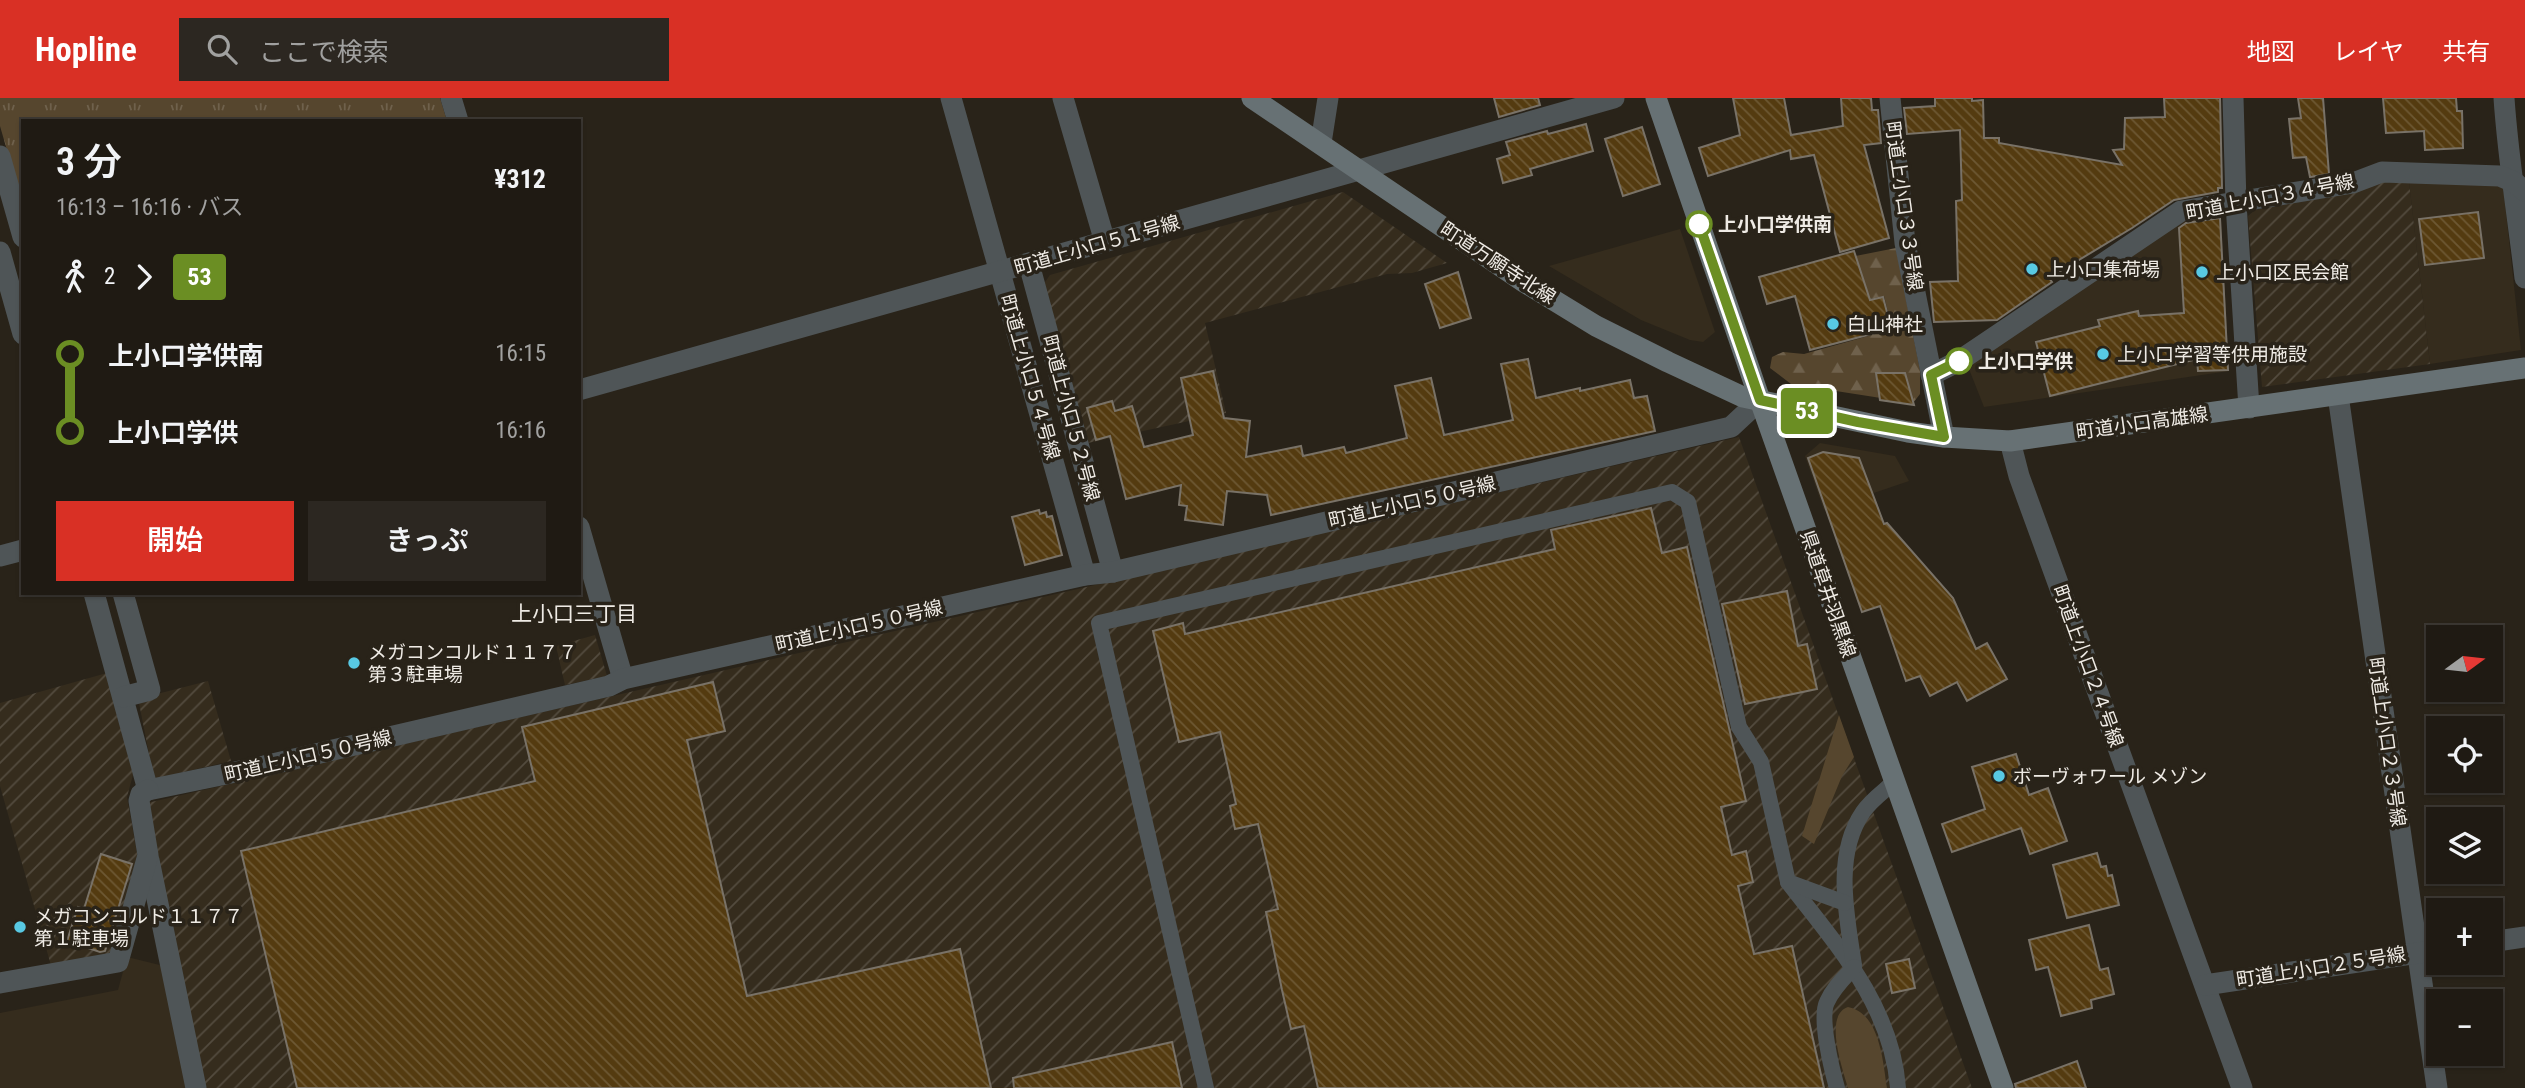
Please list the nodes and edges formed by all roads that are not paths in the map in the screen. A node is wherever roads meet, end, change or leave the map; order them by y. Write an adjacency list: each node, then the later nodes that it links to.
1 (452, 98): 11 (street)
2 (951, 98): 21 (street, 町道上小口５４号線)
3 (1063, 98): 18 (street)
4 (1252, 98): 12 (street, 町道万願寺北線)
5 (1328, 98): 12 (street)
6 (1614, 98): 14 (street, 町道上小口５１号線)
7 (1656, 98): 28 (street, 県道草井羽黒線)
8 (1890, 98): 25 (street, 町道上小口３３号線)
9 (2233, 98): 16 (street)
10 (2504, 98): 15 (street)
11 (457, 119)
12 (1321, 143): 14 (street, 町道万願寺北線)
13 (0, 156): 17 (street)
14 (1359, 170): 18 (street, 町道上小口５１号線); 28 (street, 町道万願寺北線)
15 (2520, 187): 16 (street, 町道上小口３４号線); 22 (street)
16 (2236, 203): 25 (street, 町道上小口３４号線); 29 (street)
17 (21, 230)
18 (1105, 242): 20 (street, 町道上小口５１号線)
19 (0, 252): 23 (street)
20 (1029, 264): 21 (street, 町道上小口５１号線); 35 (street, 町道上小口５２号線)
21 (1000, 272): 26 (street, 町道上小口５１号線); 36 (street, 町道上小口５４号線)
22 (2525, 278)
23 (21, 327)
24 (2525, 368): 27 (street, 町道小口高雄線)
25 (1931, 375): 30 (street, 町道上小口３３号線)
26 (581, 389)
27 (2338, 395): 29 (street, 町道小口高雄線); 47 (street, 町道上小口２３号線)
28 (1760, 400): 30 (street, 町道小口高雄線); 35 (street, 町道上小口５０号線); 41 (street, 県道草井羽黒線)
29 (2249, 408): 31 (street, 町道小口高雄線)
30 (1944, 437): 31 (street, 町道小口高雄線)
31 (2010, 441): 53 (street, 町道上小口２４号線)
32 (581, 534): 39 (street)
33 (21, 551): 34 (street)
34 (0, 556)
35 (1113, 572): 36 (street, 町道上小口５０号線)
36 (1085, 575): 39 (street, 町道上小口５０号線)
37 (95, 595): 40 (street)
38 (124, 595): 40 (street)
39 (623, 679): 42 (street, 町道上小口５０号線)
40 (123, 697): 42 (street)
41 (1894, 782): 45 (lane); 58 (street, 県道草井羽黒線)
42 (148, 790): 43 (street)
43 (148, 855): 52 (street); 54 (street)
44 (1788, 882): 45 (lane); 50 (lane); 55 (lane)
45 (1845, 903): 50 (lane)
46 (2525, 937): 48 (street)
47 (2426, 939)
48 (2503, 940)
49 (2426, 951): 53 (street, 町道上小口２５号線)
50 (1854, 967): 56 (lane); 57 (lane)
51 (2430, 975): 60 (street, 町道上小口２３号線)
52 (0, 983)
53 (2205, 985): 59 (street, 町道上小口２４号線)
54 (196, 1088)
55 (1206, 1088)
56 (1837, 1088)
57 (1898, 1088)
58 (2003, 1088)
59 (2242, 1088)
60 (2437, 1088)

